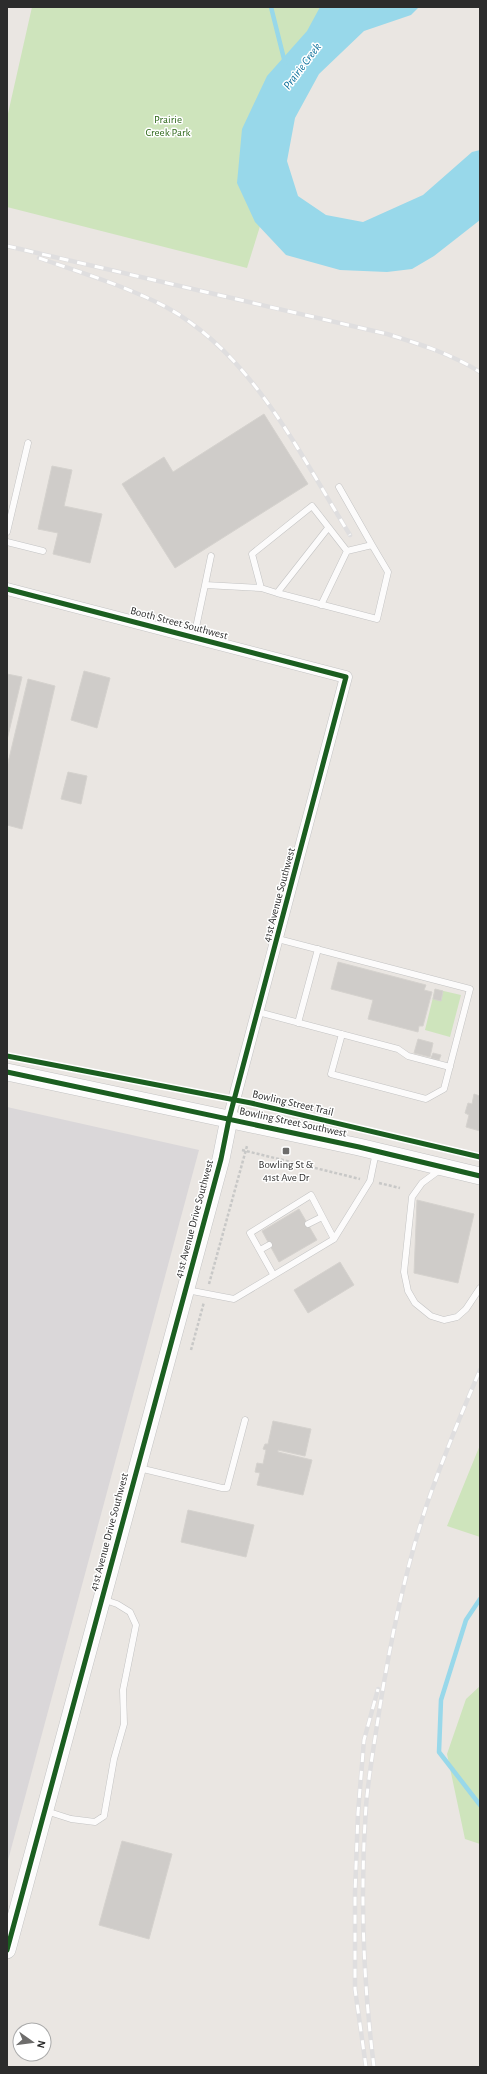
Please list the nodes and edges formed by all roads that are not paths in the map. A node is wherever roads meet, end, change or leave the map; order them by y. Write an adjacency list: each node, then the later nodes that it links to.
1 (28, 443): 4 (lane)
2 (339, 486): 6 (lane)
3 (328, 528): 8 (lane); 11 (lane); 13 (lane)
4 (7, 532)
5 (7, 542): 7 (lane)
6 (372, 545): 8 (lane); 14 (lane)
7 (43, 551)
8 (347, 551): 14 (lane)
9 (211, 556): 10 (lane)
10 (205, 585): 11 (lane); 15 (lane)
11 (261, 588): 13 (lane)
12 (7, 589): 15 (street, Booth Street Southwest)
13 (277, 593): 14 (lane)
14 (321, 605)
15 (194, 637): 16 (street, Booth Street Southwest)
16 (346, 677): 17 (street, 41st Avenue Southwest)
17 (278, 939): 18 (lane); 19 (street, 41st Avenue Southwest)
18 (318, 949): 20 (lane); 22 (lane)
19 (258, 1012): 20 (lane); 24 (street, 41st Avenue Southwest)
20 (298, 1023): 21 (lane)
21 (342, 1034): 22 (lane); 22 (lane)
22 (450, 1066)
23 (7, 1073): 24 (street, Bowling Street Southwest)
24 (229, 1119): 25 (street, Bowling Street Southwest); 35 (street, 41st Avenue Drive Southwest)
25 (376, 1151): 26 (street, Bowling Street Southwest); 30 (lane)
26 (444, 1167): 27 (street, Bowling Street Southwest); 34 (lane)
27 (480, 1176)
28 (322, 1217): 29 (lane); 30 (lane); 32 (lane)
29 (308, 1224)
30 (334, 1239): 33 (lane)
31 (269, 1245): 32 (lane)
32 (260, 1250): 33 (lane)
33 (273, 1274): 35 (lane)
34 (480, 1288)
35 (185, 1290): 37 (street, 41st Avenue Drive Southwest)
36 (245, 1420): 37 (lane)
37 (137, 1467): 38 (street, 41st Avenue Drive Southwest)
38 (102, 1599): 39 (street, 41st Avenue Drive Southwest); 39 (lane)
39 (44, 1811): 40 (street, 41st Avenue Drive Southwest)
40 (7, 1950)

